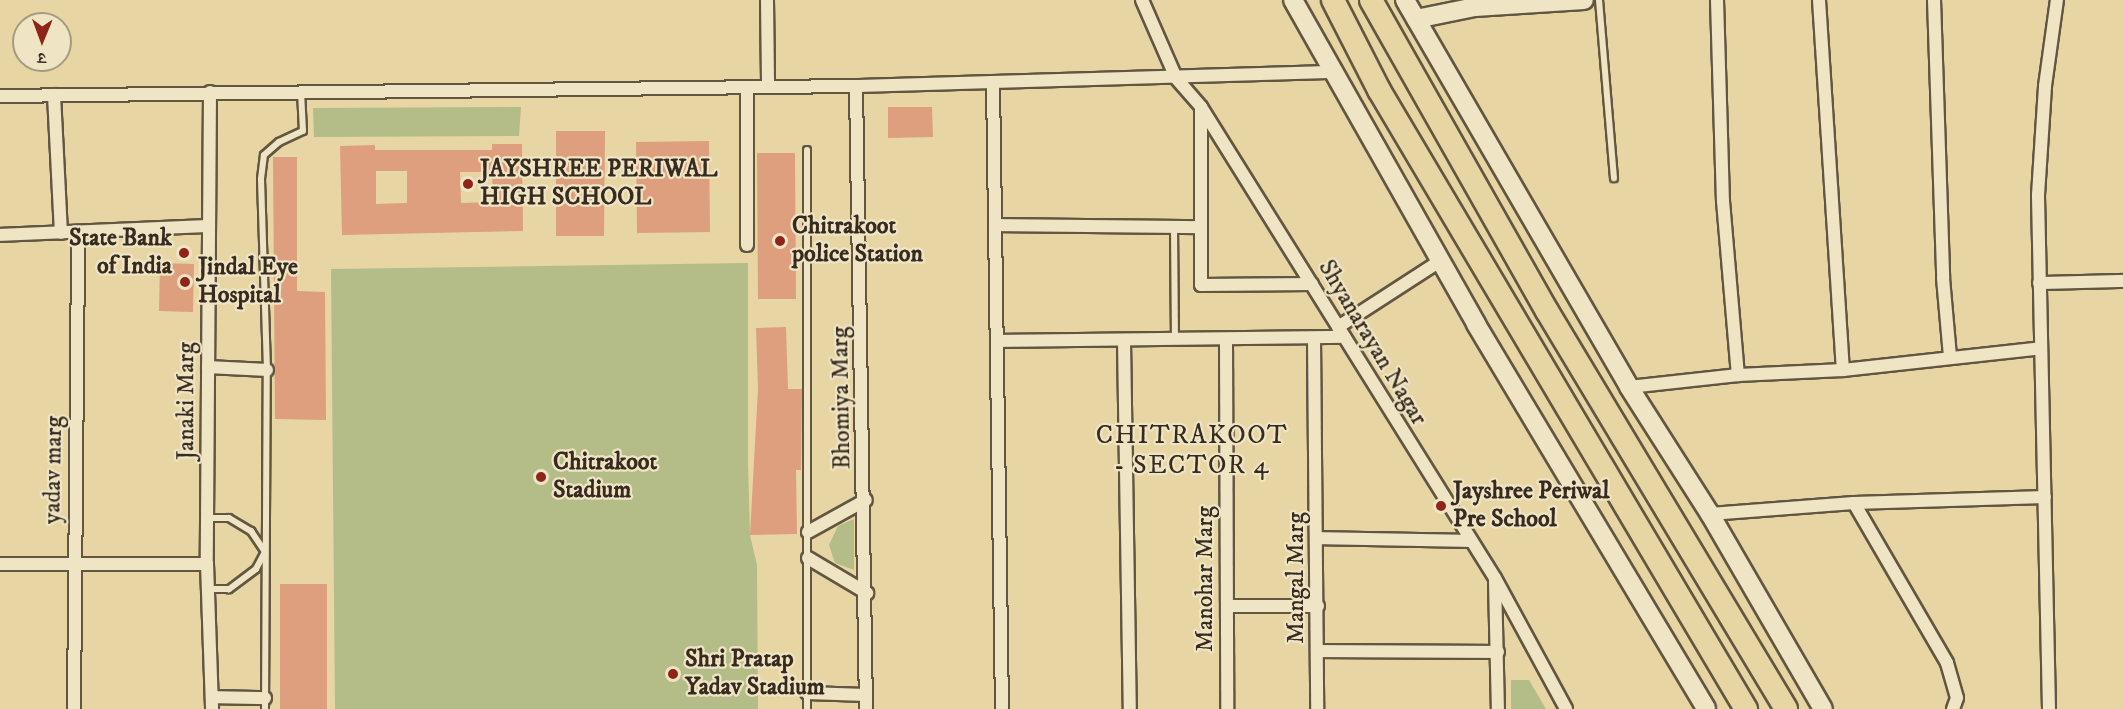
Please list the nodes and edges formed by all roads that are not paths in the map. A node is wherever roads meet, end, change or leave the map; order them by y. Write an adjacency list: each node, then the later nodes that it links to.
1 (767, 0): 19 (street)
2 (1142, 0): 15 (street, Shyanarayan Nagar)
3 (1293, 0): 14 (street)
4 (1332, 0): 86 (highway)
5 (1371, 0): 87 (highway)
6 (1405, 0): 13 (street)
7 (1584, 0): 13 (street)
8 (1599, 0): 26 (lane)
9 (1717, 0): 50 (street)
10 (1819, 0): 49 (street)
11 (1934, 0): 46 (street)
12 (2057, 0): 37 (street)
13 (1416, 19): 51 (street)
14 (1331, 72): 15 (street); 35 (street)
15 (1176, 78): 16 (street); 24 (street, Shyanarayan Nagar)
16 (993, 82): 17 (street); 27 (street)
17 (856, 86): 19 (street); 53 (street, Bhomiya Marg)
18 (747, 87): 19 (street); 20 (street); 34 (street)
19 (768, 87)
20 (301, 90): 21 (street); 48 (lane)
21 (210, 92): 22 (street); 28 (street, Janaki Marg)
22 (54, 95): 23 (street); 32 (street)
23 (0, 96)
24 (1201, 107): 30 (street); 38 (street, Shyanarayan Nagar)
25 (807, 150): 57 (lane)
26 (1614, 178)
27 (996, 225): 29 (street); 41 (street)
28 (207, 226): 31 (street); 47 (street, Janaki Marg)
29 (1174, 227): 30 (street); 44 (lane)
30 (1201, 227): 38 (street)
31 (78, 232): 32 (street); 62 (street, yadav marg)
32 (61, 233): 33 (street)
33 (0, 235)
34 (747, 245)
35 (1440, 261): 39 (street); 85 (street)
36 (2123, 281): 37 (street)
37 (2039, 283): 45 (street)
38 (1312, 284): 39 (street, Shyanarayan Nagar)
39 (1341, 332): 40 (street); 59 (street, Shyanarayan Nagar)
40 (1314, 339): 43 (street); 58 (street, Mangal Marg)
41 (999, 341): 42 (street); 79 (street)
42 (1124, 341): 44 (street); 80 (street)
43 (1226, 341): 44 (street); 68 (street, Manohar Marg)
44 (1175, 342)
45 (2041, 348): 46 (street); 52 (street)
46 (1950, 357): 49 (street)
47 (208, 367): 48 (street); 56 (street, Janaki Marg)
48 (267, 370): 60 (lane)
49 (1843, 370): 50 (street)
50 (1738, 375): 51 (street)
51 (1629, 387): 55 (street)
52 (2045, 497): 54 (street); 90 (street)
53 (866, 500): 57 (street); 67 (street, Bhomiya Marg)
54 (1854, 503): 55 (street); 89 (street)
55 (1710, 514): 88 (street)
56 (207, 518): 60 (lane); 64 (street, Janaki Marg)
57 (808, 532): 61 (lane)
58 (1318, 538): 59 (street); 69 (street, Mangal Marg)
59 (1468, 541): 65 (street, Shyanarayan Nagar)
60 (265, 552): 66 (lane); 75 (lane)
61 (808, 558): 67 (street); 72 (lane)
62 (73, 563): 63 (street); 64 (street); 76 (street, yadav marg)
63 (0, 564)
64 (207, 564): 66 (street, Janaki Marg)
65 (1495, 578): 71 (street); 84 (street, Shyanarayan Nagar)
66 (208, 589): 74 (street, Janaki Marg)
67 (867, 593): 73 (street, Bhomiya Marg)
68 (1227, 606): 69 (street); 81 (street, Manohar Marg)
69 (1318, 606): 70 (street, Mangal Marg)
70 (1318, 651): 71 (street); 82 (street, Mangal Marg)
71 (1498, 652): 83 (street)
72 (807, 693): 73 (street); 77 (lane)
73 (866, 695): 78 (street, Bhomiya Marg)
74 (212, 703): 75 (street)
75 (265, 704)
76 (74, 709)
77 (807, 709)
78 (866, 709)
79 (1002, 709)
80 (1130, 709)
81 (1227, 709)
82 (1317, 709)
83 (1498, 709)
84 (1566, 709)
85 (1706, 709)
86 (1746, 709)
87 (1786, 709)
88 (1823, 709)
89 (1953, 709)
90 (2049, 709)

